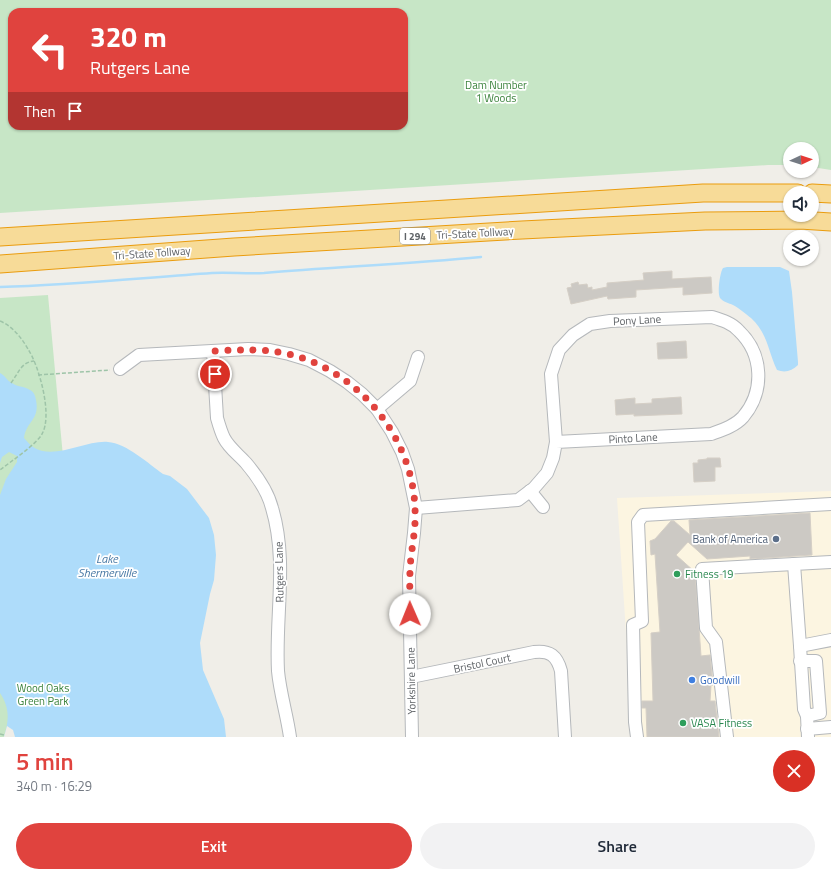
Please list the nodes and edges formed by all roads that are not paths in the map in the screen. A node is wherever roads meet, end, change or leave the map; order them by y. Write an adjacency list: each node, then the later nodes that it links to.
1 (783, 193): 5 (highway)
2 (819, 193): 3 (highway)
3 (831, 194)
4 (831, 222): 6 (highway, Tri-State Tollway / I 294)
5 (0, 237)
6 (0, 264)
7 (213, 351): 9 (street, Yorkshire Lane); 10 (street, Yorkshire Lane); 24 (street, Rutgers Lane)
8 (418, 357): 10 (street)
9 (120, 369)
10 (377, 409): 16 (street, Yorkshire Lane)
11 (711, 434): 12 (street, Pinto Lane); 12 (street, Pony Lane)
12 (556, 442): 13 (street, Pony Lane)
13 (530, 491): 15 (street); 16 (street, Pony Lane)
14 (831, 504): 27 (street)
15 (543, 507)
16 (416, 508): 21 (street, Yorkshire Lane)
17 (831, 562): 18 (street)
18 (794, 564): 20 (street); 28 (street)
19 (831, 640): 20 (street)
20 (800, 646): 23 (street)
21 (411, 677): 25 (street, Yorkshire Lane); 26 (street, Bristol Court)
22 (831, 727): 23 (street)
23 (807, 733)
24 (290, 737)
25 (412, 737)
26 (565, 737)
27 (637, 737)
28 (727, 737)

